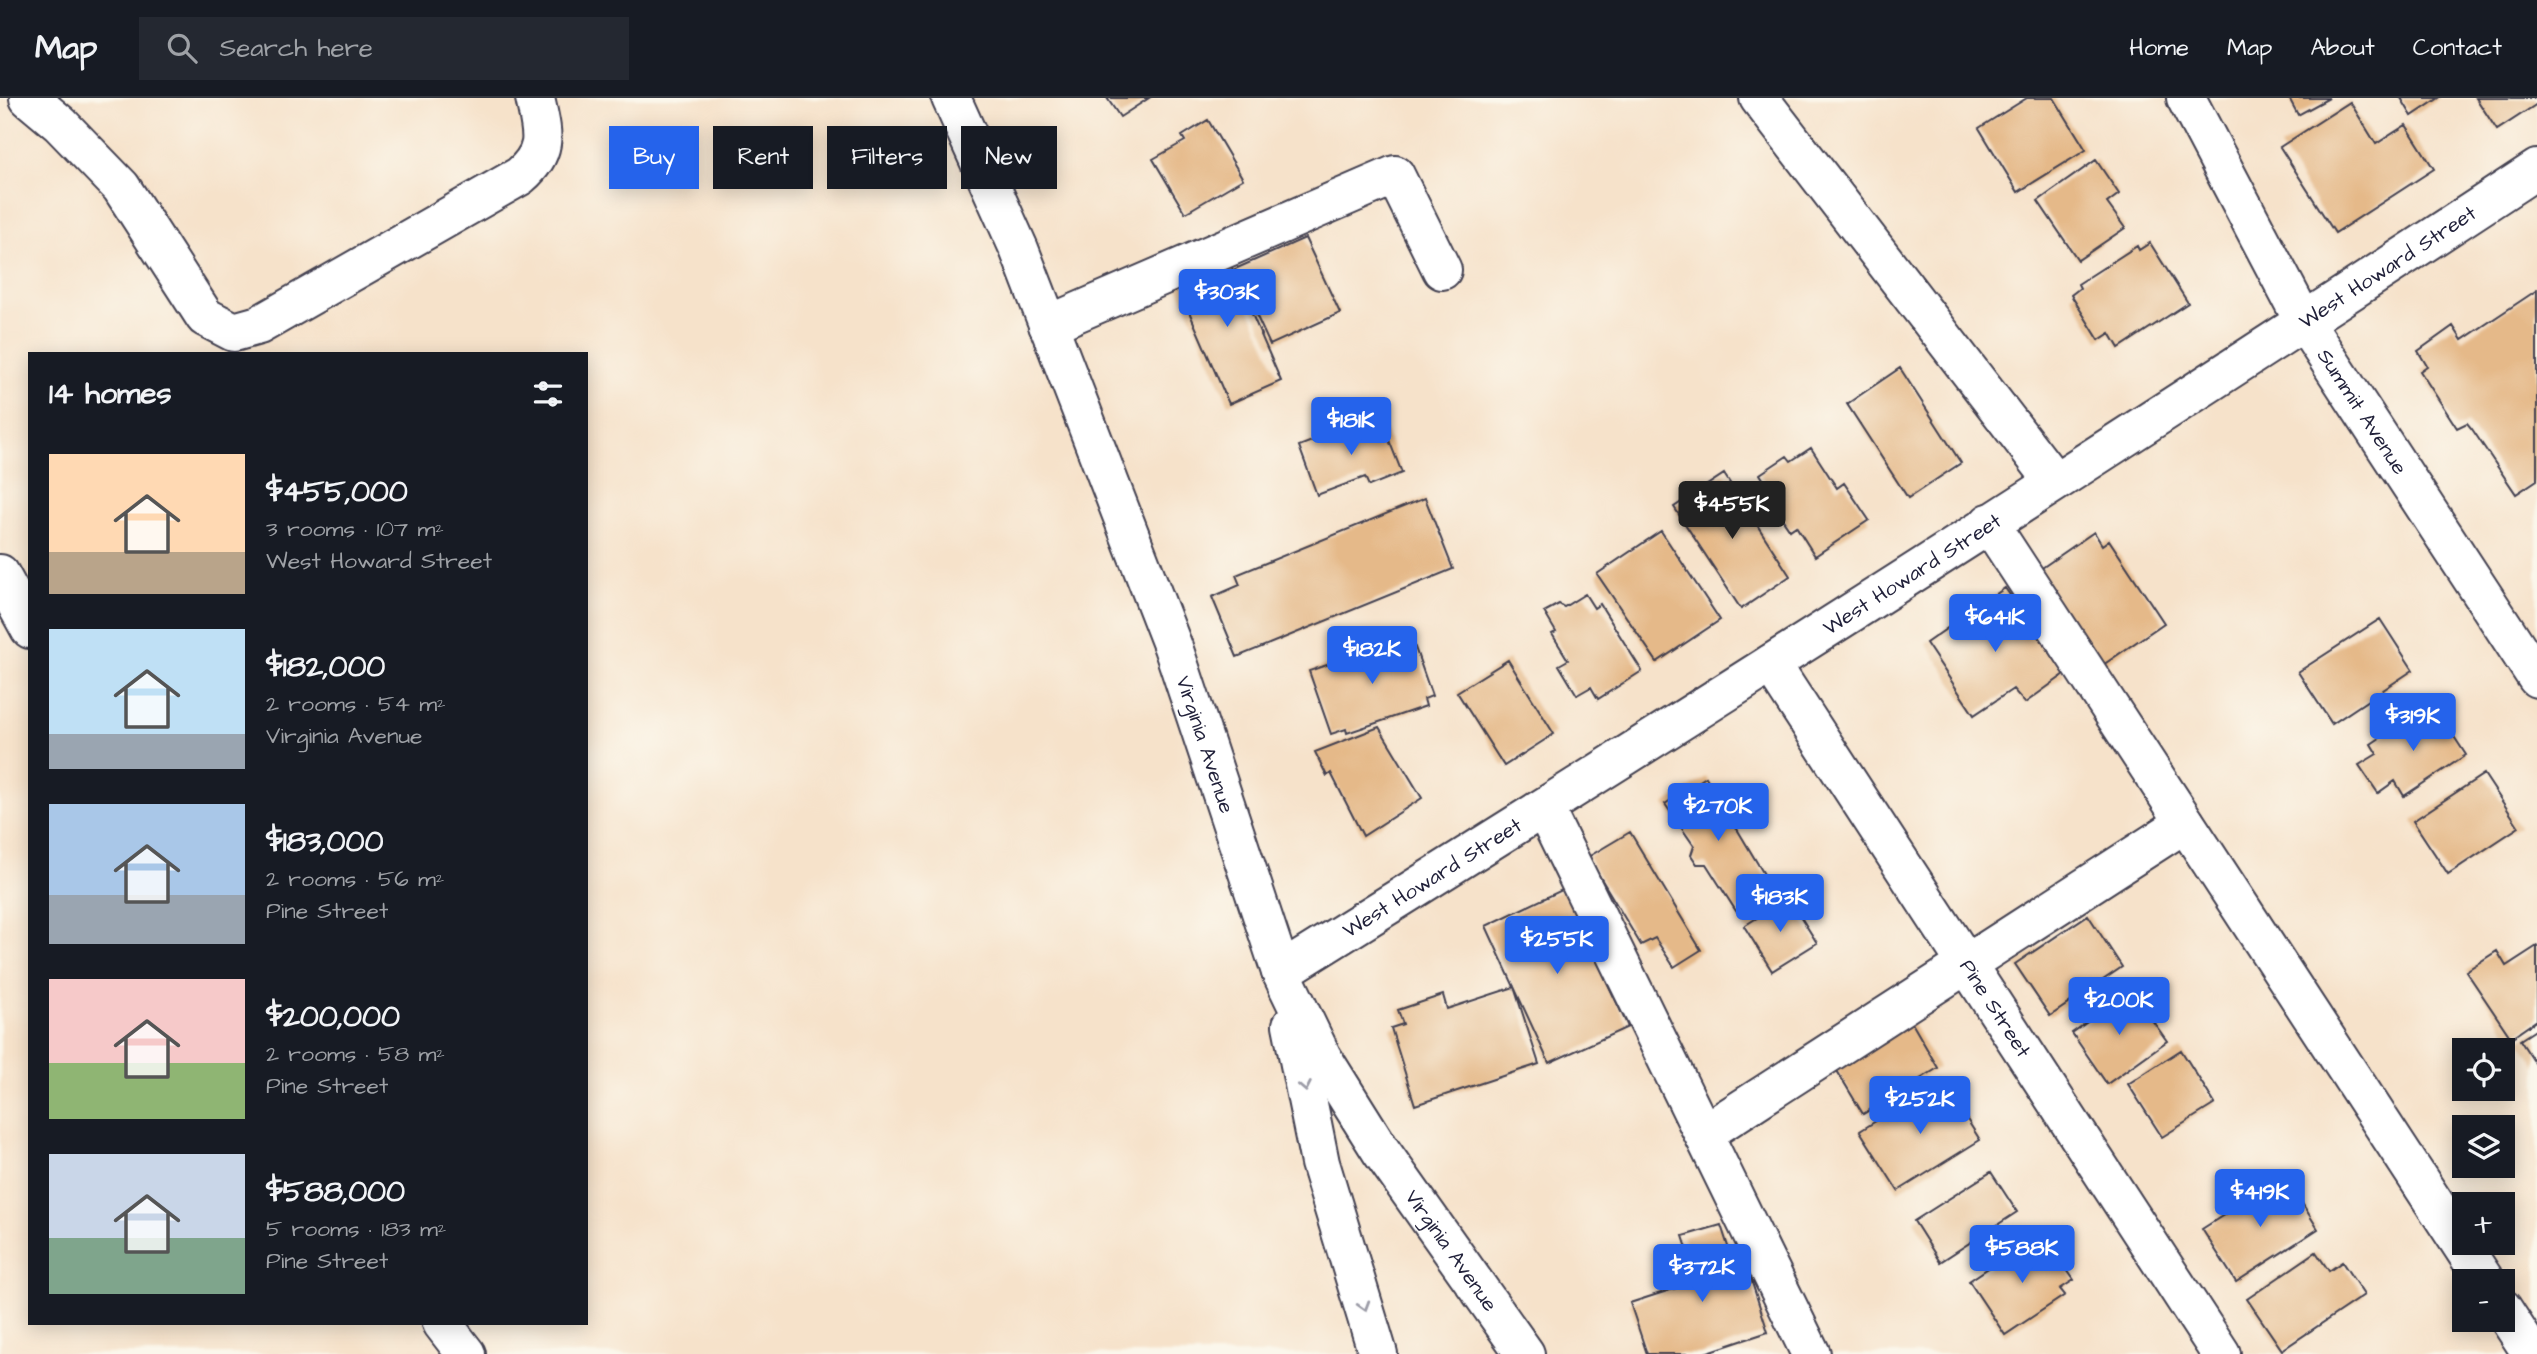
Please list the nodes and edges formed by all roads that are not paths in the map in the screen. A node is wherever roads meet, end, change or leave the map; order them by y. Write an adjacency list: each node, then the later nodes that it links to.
1 (29, 98): 2 (street)
2 (535, 98)
3 (951, 98): 9 (street, Virginia Avenue)
4 (1759, 98): 10 (street)
5 (2186, 98): 8 (street, Summit Avenue)
6 (2537, 169): 8 (street, West Howard Street)
7 (1442, 270): 9 (street)
8 (2304, 322): 10 (street, West Howard Street); 15 (street, Summit Avenue)
9 (1048, 325): 19 (street, Virginia Avenue)
10 (2054, 481): 11 (street, West Howard Street)
11 (1989, 523): 14 (street, West Howard Street); 17 (street)
12 (0, 574): 13 (street)
13 (28, 625)
14 (1771, 664): 16 (street, West Howard Street); 18 (street, Pine Street)
15 (2537, 678)
16 (1544, 808): 19 (street, West Howard Street); 20 (street)
17 (2185, 823): 18 (street); 21 (street)
18 (1966, 964): 20 (street); 28 (street, Pine Street)
19 (1281, 972): 25 (street, one-way to 25); 26 (street, Virginia Avenue)
20 (1705, 1133): 27 (street)
21 (2477, 1269)
22 (444, 1325): 24 (street)
23 (2515, 1328): 29 (street)
24 (466, 1354)
25 (1378, 1354)
26 (1525, 1354)
27 (1811, 1354)
28 (2221, 1354)
29 (2532, 1354)

